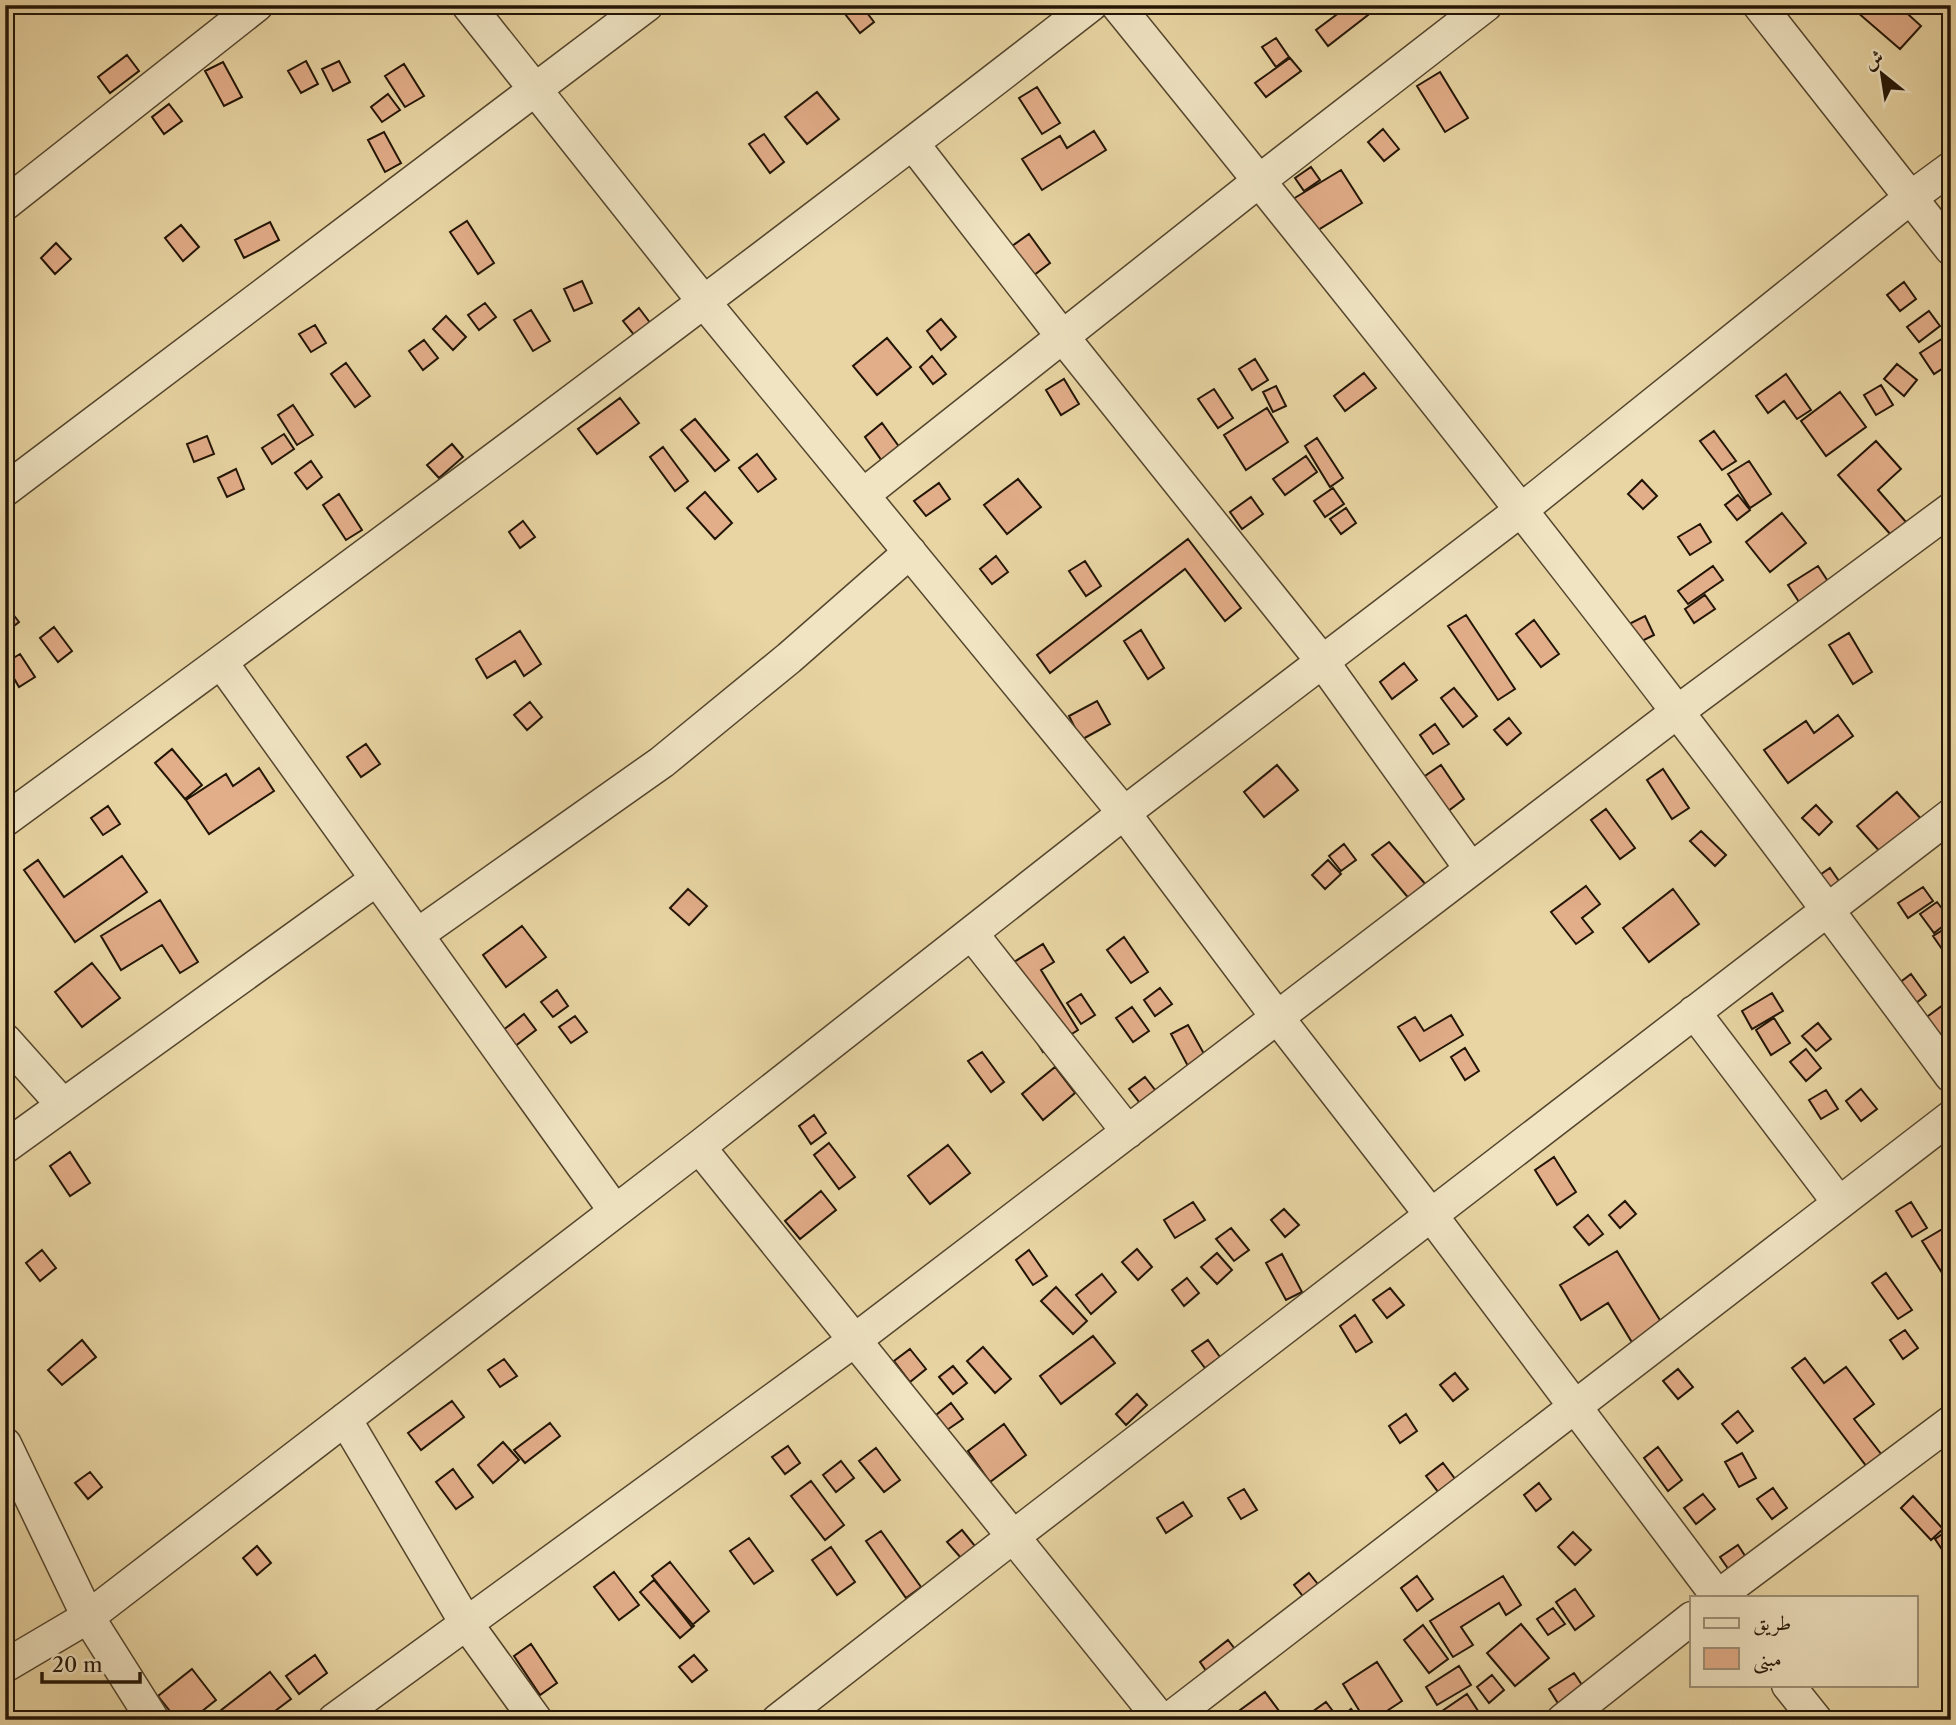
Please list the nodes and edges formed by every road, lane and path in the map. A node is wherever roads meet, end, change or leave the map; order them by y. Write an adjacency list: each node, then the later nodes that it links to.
1 (468, 5): 8 (street)
2 (647, 5): 8 (street)
3 (1091, 5): 9 (street)
4 (1117, 5): 11 (street)
5 (1486, 5): 11 (street)
6 (1759, 5): 12 (street)
7 (244, 9): 13 (street)
8 (535, 89): 15 (street); 17 (street)
9 (913, 144): 15 (street); 16 (street)
10 (1951, 168): 12 (street)
11 (1259, 181): 16 (street); 20 (street)
12 (1910, 198): 14 (street); 20 (street)
13 (5, 204)
14 (1951, 249)
15 (704, 302): 18 (street); 23 (street)
16 (1062, 336): 18 (street); 22 (street)
17 (5, 490)
18 (863, 495): 21 (street)
19 (1951, 509): 24 (street)
20 (1521, 510): 22 (street); 24 (street)
21 (910, 552): 25 (street); 32 (street)
22 (1322, 661): 25 (street); 28 (street)
23 (221, 662): 27 (street); 29 (street)
24 (1677, 712): 28 (street); 30 (street)
25 (1124, 813): 31 (street); 34 (street)
26 (1951, 815): 30 (street)
27 (5, 820)
28 (1471, 869): 34 (street)
29 (377, 879): 32 (street); 37 (street)
30 (1827, 909): 33 (street); 36 (street)
31 (972, 934): 39 (street); 41 (street)
32 (417, 936): 43 (street)
33 (1694, 1012): 42 (street); 44 (street)
34 (1277, 1017): 39 (street); 44 (street)
35 (5, 1040): 37 (street)
36 (1951, 1076)
37 (64, 1105): 40 (street)
38 (1951, 1117): 42 (street)
39 (1128, 1132): 45 (street)
40 (5, 1147)
41 (699, 1147): 43 (street); 45 (street)
42 (1839, 1203): 46 (street)
43 (615, 1211): 47 (street)
44 (1431, 1215): 46 (street); 50 (street)
45 (855, 1340): 50 (street); 55 (street)
46 (1573, 1405): 51 (street); 63 (street)
47 (345, 1419): 53 (street); 55 (street)
48 (1951, 1423): 52 (street)
49 (5, 1444): 53 (street)
50 (1014, 1536): 61 (street); 62 (street)
51 (1717, 1596)
52 (1719, 1596)
53 (88, 1617): 56 (street); 58 (street)
54 (1690, 1620): 64 (street)
55 (466, 1623): 59 (street); 60 (street)
56 (5, 1666)
57 (1789, 1686): 65 (street)
58 (153, 1720)
59 (334, 1720)
60 (536, 1720)
61 (778, 1720)
62 (1161, 1720)
63 (1168, 1720)
64 (1563, 1720)
65 (1816, 1720)

